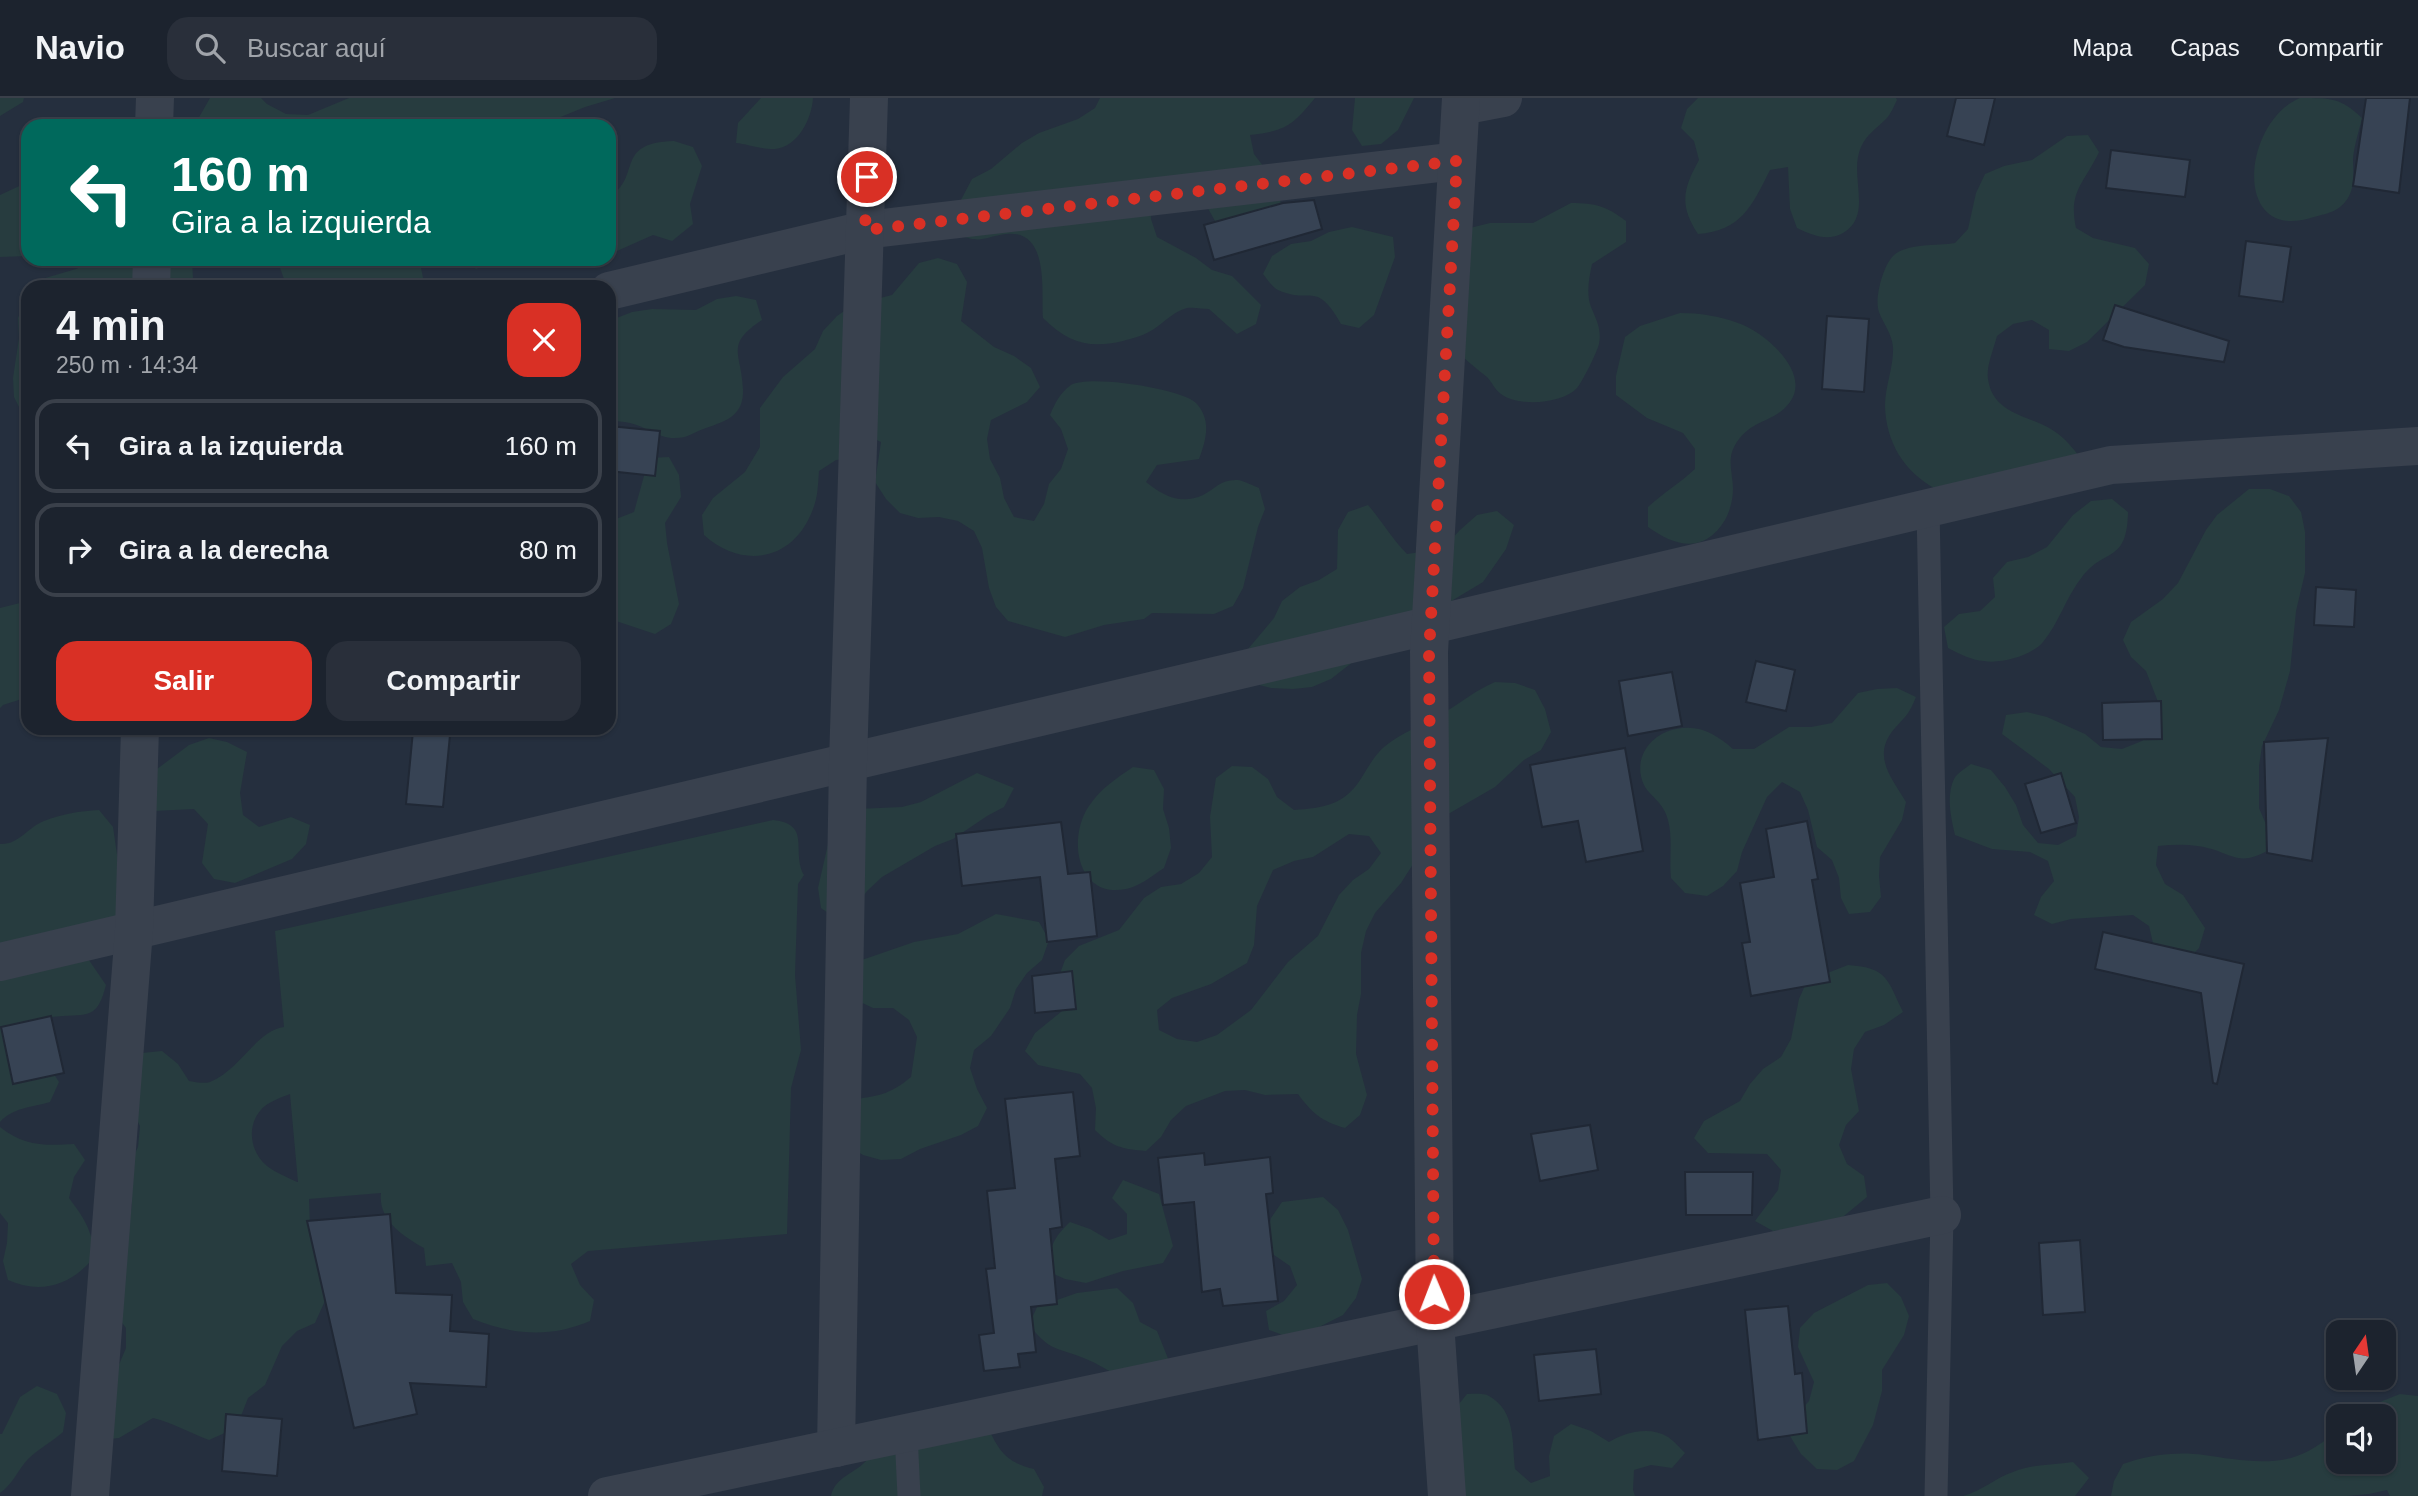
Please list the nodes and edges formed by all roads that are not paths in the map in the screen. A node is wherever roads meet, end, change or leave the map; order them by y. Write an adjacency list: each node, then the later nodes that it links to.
1 (155, 98): 5 (street)
2 (869, 98): 7 (street)
3 (1503, 98): 4 (street)
4 (1461, 102): 6 (street)
5 (155, 119)
6 (1457, 161): 7 (street); 11 (street)
7 (865, 230): 8 (street); 13 (street)
8 (616, 289)
9 (2418, 446): 10 (street)
10 (1928, 508): 11 (street); 16 (lane)
11 (1431, 625): 13 (street); 17 (street)
12 (140, 735): 14 (street)
13 (848, 762): 14 (street); 19 (street)
14 (134, 930): 15 (street); 20 (street)
15 (0, 962)
16 (1942, 1215): 17 (street); 24 (lane)
17 (1435, 1322): 18 (street); 23 (street)
18 (906, 1433): 19 (street); 22 (lane)
19 (836, 1448): 21 (street)
20 (90, 1496)
21 (607, 1496)
22 (909, 1496)
23 (1447, 1496)
24 (1936, 1496)

